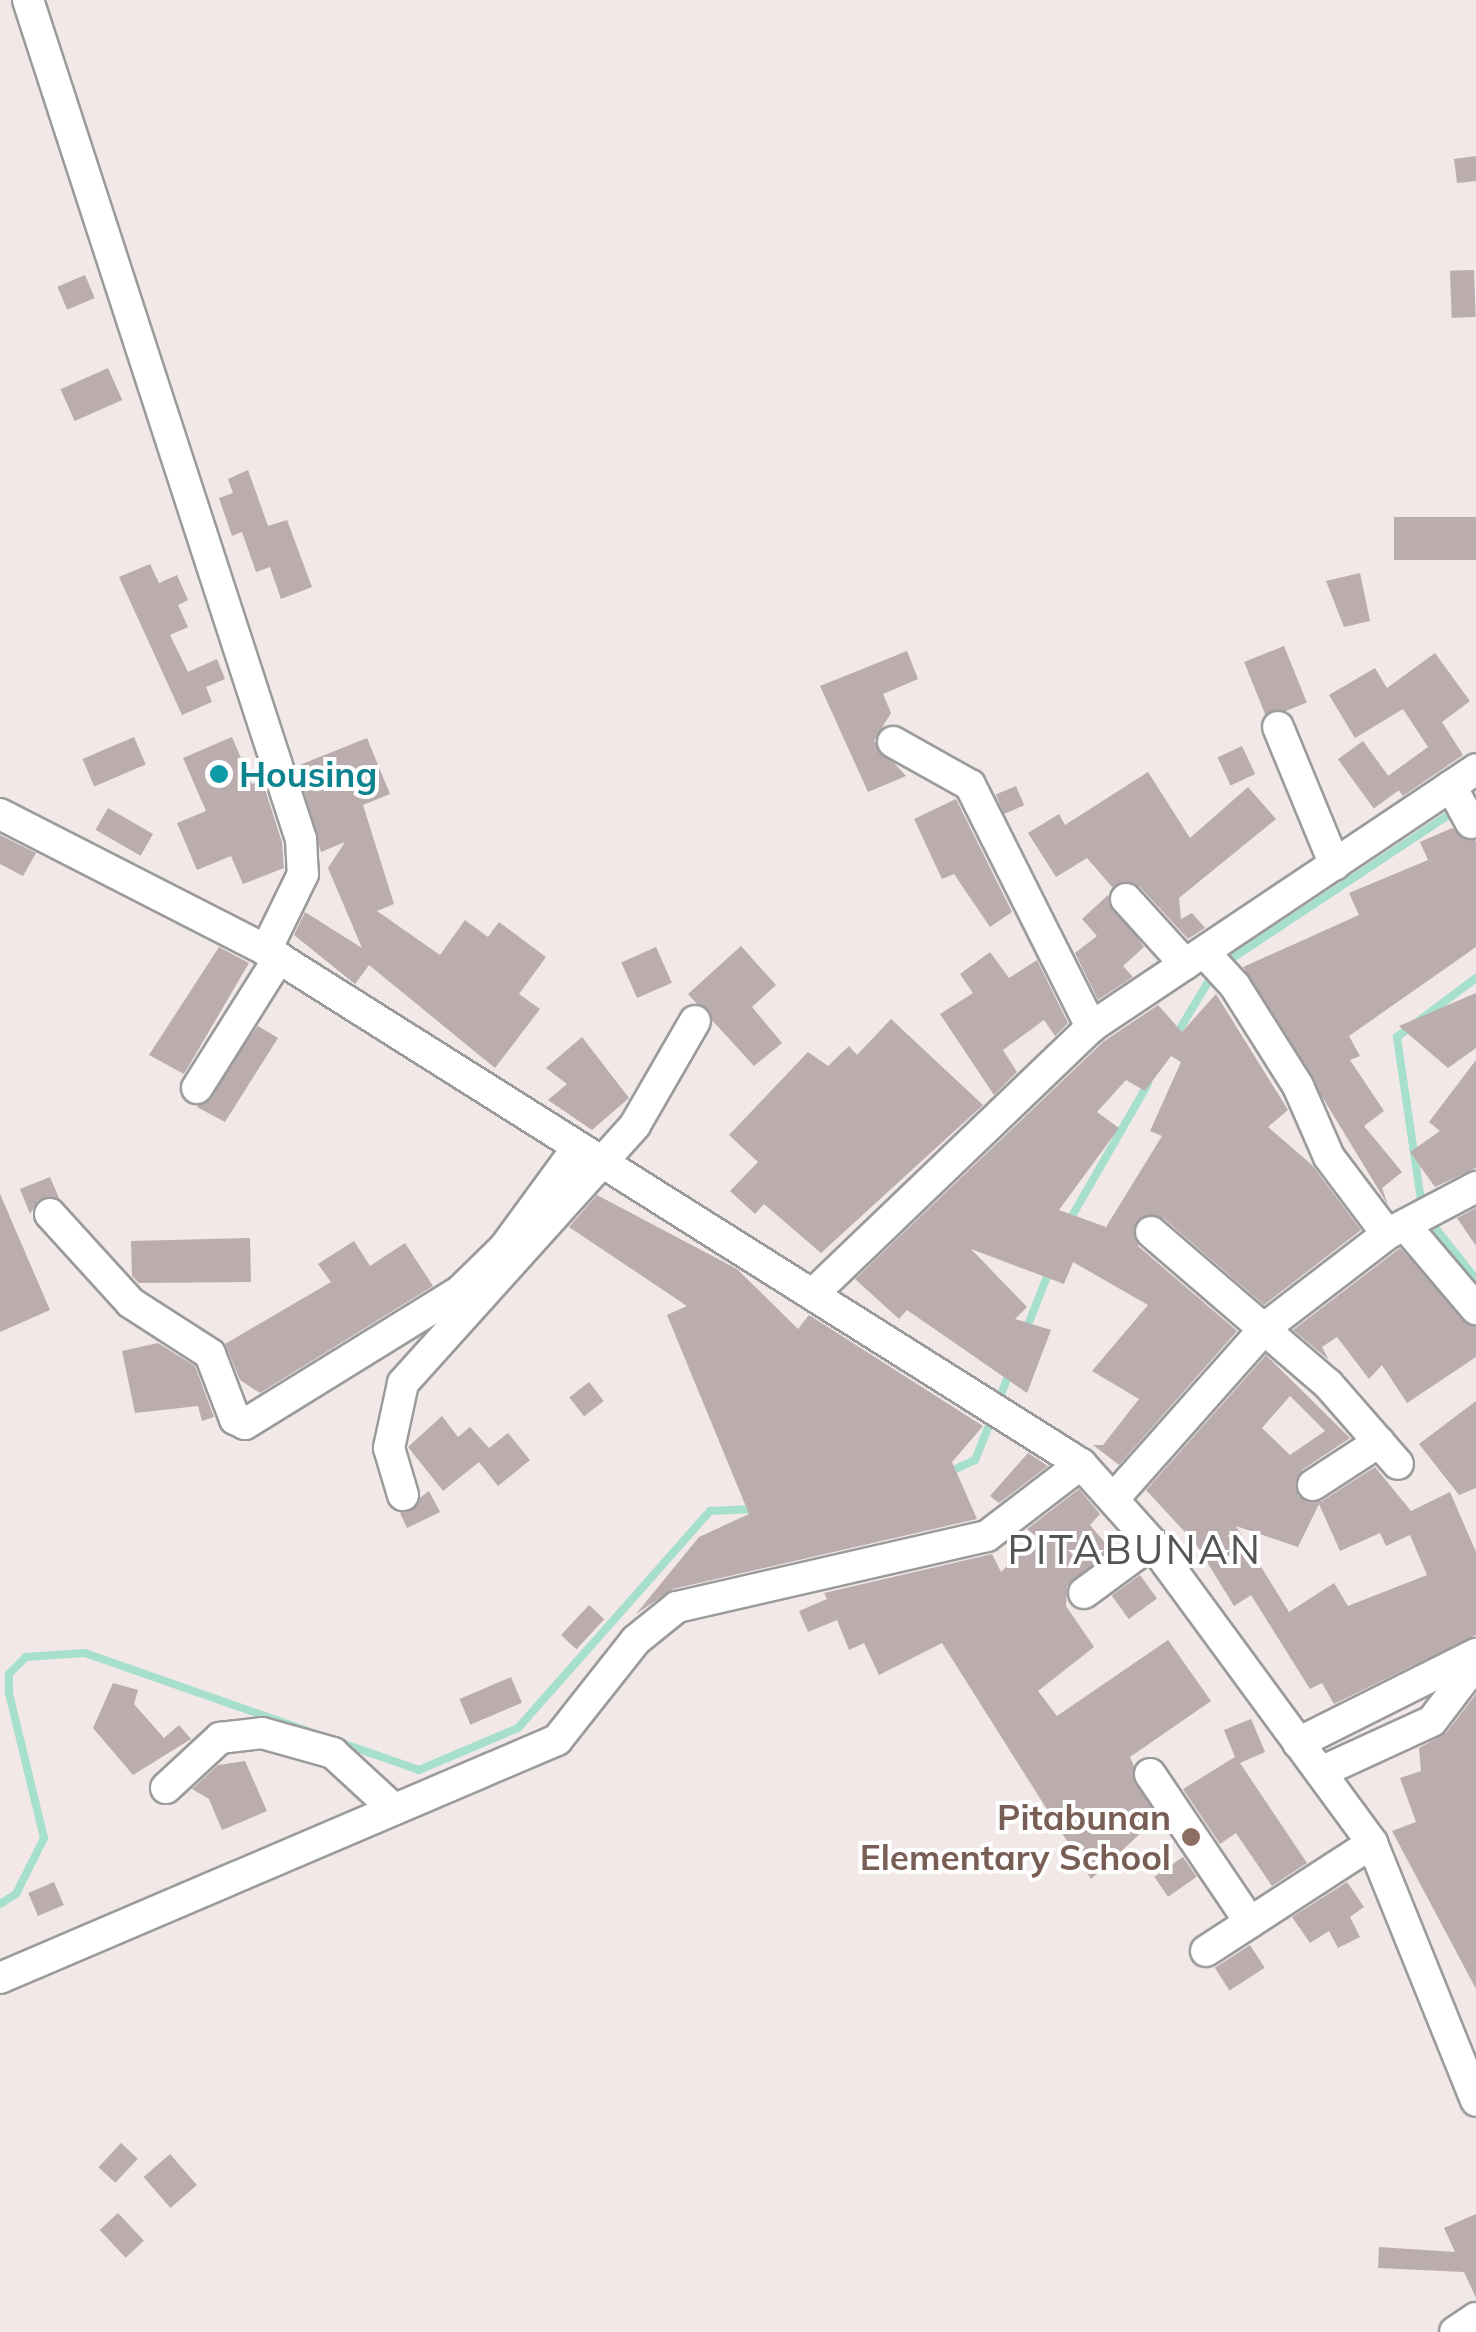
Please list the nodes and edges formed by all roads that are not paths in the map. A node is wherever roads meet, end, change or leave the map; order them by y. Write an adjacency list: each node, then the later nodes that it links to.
1 (28, 0): 8 (street)
2 (1278, 727): 6 (street)
3 (894, 742): 11 (street)
4 (1464, 798): 6 (street)
5 (0, 814): 8 (street)
6 (1336, 866): 9 (street)
7 (1126, 899): 9 (street)
8 (272, 954): 12 (street); 13 (street)
9 (1201, 960): 11 (street); 16 (street)
10 (695, 1021): 13 (street)
11 (1092, 1027): 18 (street)
12 (197, 1088)
13 (590, 1154): 15 (street); 18 (street); 23 (street)
14 (1476, 1187): 16 (street)
15 (50, 1214)
16 (1416, 1224): 19 (street); 20 (street)
17 (1151, 1232): 20 (street)
18 (815, 1292): 21 (street)
19 (1476, 1309)
20 (1266, 1328): 22 (street); 24 (street)
21 (1081, 1464): 24 (street); 33 (street)
22 (1313, 1486)
23 (403, 1495)
24 (1115, 1497): 25 (street)
25 (1152, 1543): 26 (street); 29 (street)
26 (1084, 1594)
27 (1476, 1654): 29 (street)
28 (1476, 1663): 30 (street)
29 (1298, 1742): 30 (street)
30 (1320, 1772): 34 (street)
31 (1150, 1774): 35 (street)
32 (166, 1788): 33 (street)
33 (394, 1809): 37 (street)
34 (1372, 1843): 35 (street); 38 (street)
35 (1250, 1922): 36 (street)
36 (1206, 1952)
37 (0, 1978)
38 (1476, 2101)
39 (1476, 2318): 40 (street)
40 (1455, 2332)

